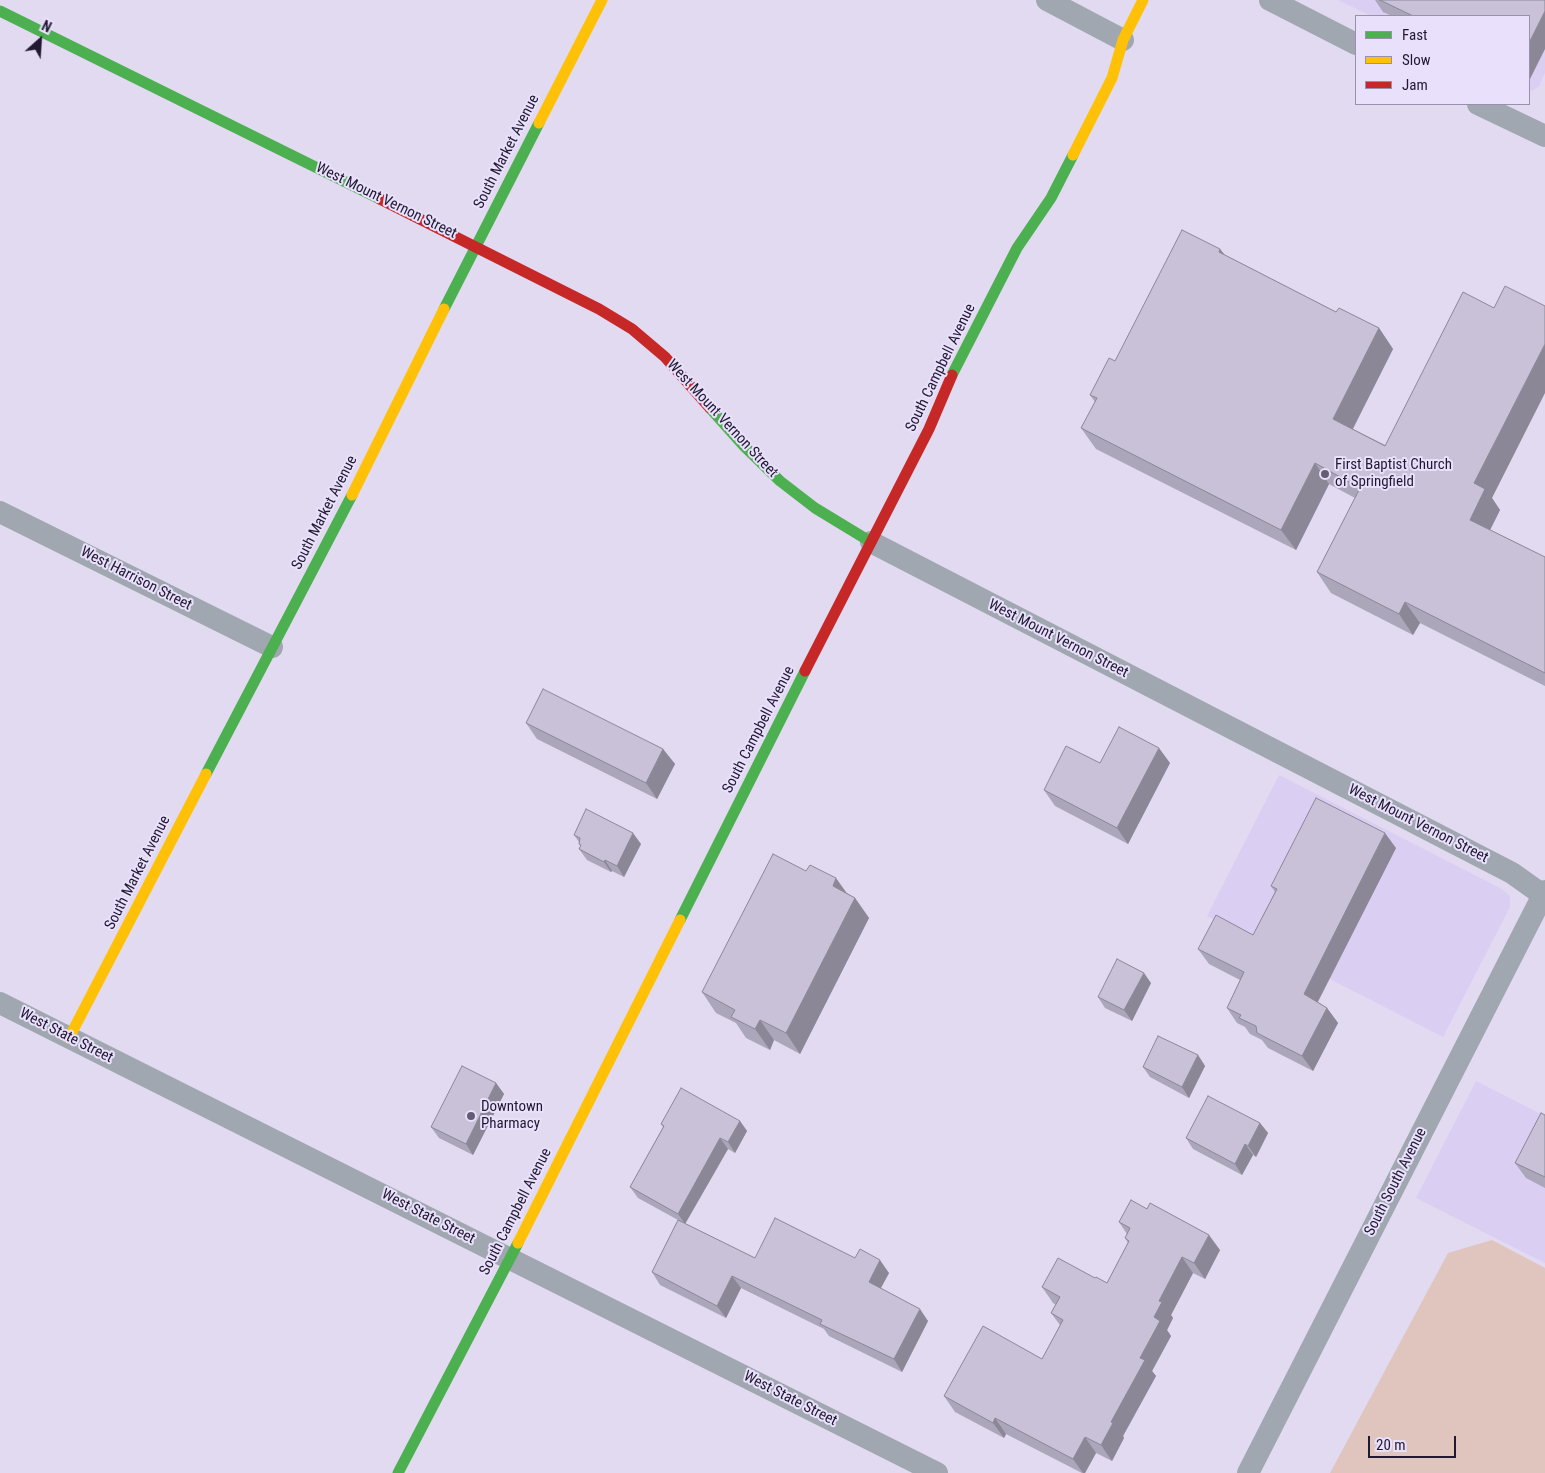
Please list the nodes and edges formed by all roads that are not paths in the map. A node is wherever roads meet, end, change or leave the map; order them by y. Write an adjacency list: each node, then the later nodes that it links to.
1 (602, 0): 10 (street, South Market Avenue)
2 (1047, 0): 6 (street)
3 (1143, 0): 6 (street, South Campbell Avenue)
4 (1270, 0): 7 (street)
5 (0, 12): 10 (street, West Mount Vernon Street)
6 (1123, 40): 12 (street, South Campbell Avenue)
7 (1355, 43)
8 (1481, 105): 9 (street)
9 (1543, 129)
10 (476, 246): 12 (street, West Mount Vernon Street); 13 (street, South Market Avenue)
11 (0, 512): 13 (street, West Harrison Street)
12 (871, 542): 14 (street, West Mount Vernon Street); 17 (street, South Campbell Avenue)
13 (272, 647): 16 (street, South Market Avenue)
14 (1544, 893): 20 (street, South South Avenue)
15 (0, 1003): 16 (street, West State Street)
16 (69, 1038): 17 (street, West State Street)
17 (510, 1258): 18 (street, South Campbell Avenue); 19 (street, West State Street)
18 (398, 1473)
19 (937, 1473)
20 (1248, 1473)

